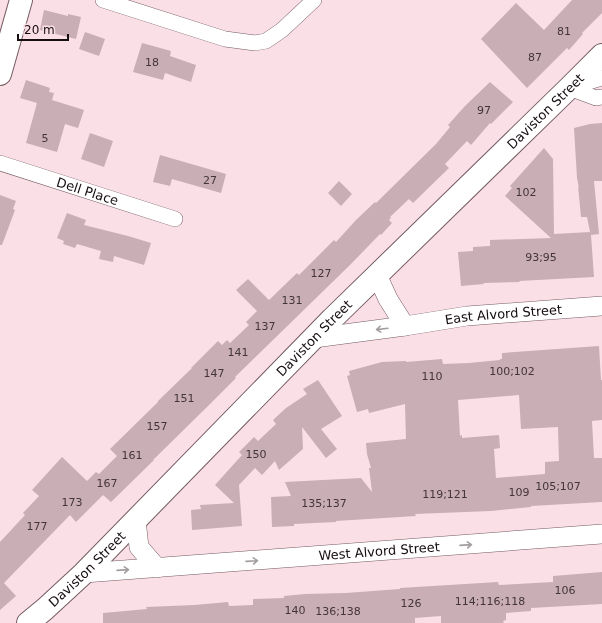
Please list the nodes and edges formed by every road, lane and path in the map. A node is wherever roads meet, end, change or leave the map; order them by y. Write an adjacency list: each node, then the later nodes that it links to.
1 (21, 0): 5 (main road)
2 (103, 0): 3 (street)
3 (314, 0)
4 (602, 55): 7 (main road, Daviston Street)
5 (0, 74)
6 (602, 78): 7 (street)
7 (569, 88): 8 (street); 11 (main road, Daviston Street)
8 (602, 97)
9 (0, 163): 10 (street, Dell Place)
10 (175, 219)
11 (377, 275): 13 (street); 14 (main road, Daviston Street)
12 (602, 306): 13 (street, East Alvord Street)
13 (405, 326): 14 (street, East Alvord Street, one-way to 14)
14 (314, 338): 15 (main road, Daviston Street)
15 (136, 520): 17 (street); 18 (main road, Daviston Street)
16 (602, 534): 17 (street, West Alvord Street, one-way to 16)
17 (157, 568): 18 (street, West Alvord Street, one-way to 17)
18 (84, 573): 19 (main road, Daviston Street)
19 (28, 623)

